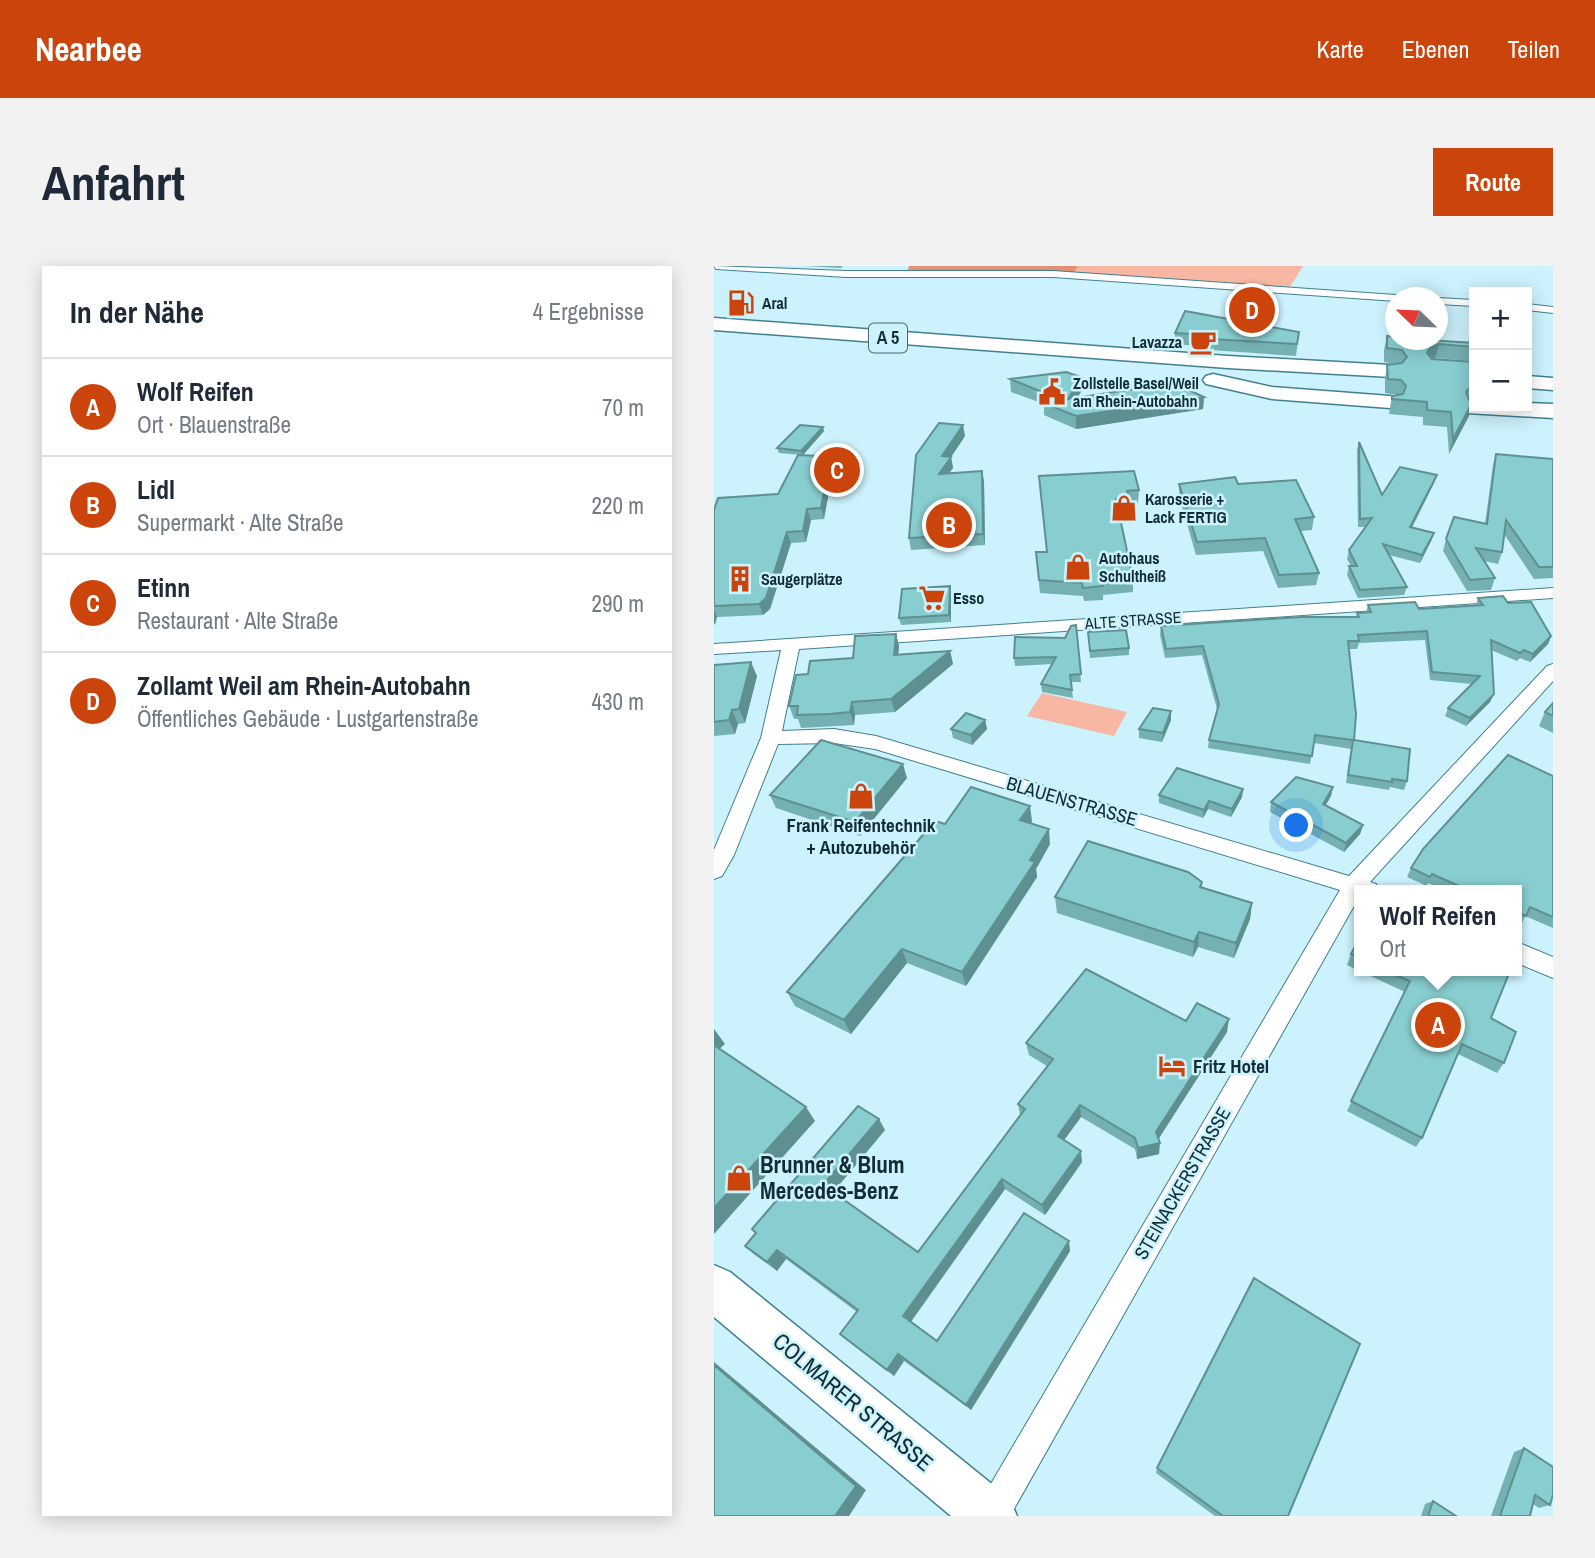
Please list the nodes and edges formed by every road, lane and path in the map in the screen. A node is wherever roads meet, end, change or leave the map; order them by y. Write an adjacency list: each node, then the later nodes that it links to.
1 (716, 266): 2 (street)
2 (1385, 297)
3 (1448, 302): 4 (street)
4 (1469, 303)
5 (1532, 308): 6 (street)
6 (1553, 310)
7 (714, 317): 11 (highway)
8 (714, 324): 11 (highway, A 5)
9 (714, 336): 12 (highway, A 5)
10 (1107, 336): 12 (highway)
11 (1062, 349): 12 (highway, A 5)
12 (1158, 357)
13 (1532, 375): 14 (highway)
14 (1553, 377)
15 (1532, 382): 16 (highway)
16 (1553, 384)
17 (1532, 391): 18 (highway)
18 (1553, 393)
19 (1532, 399): 20 (highway)
20 (1553, 401)
21 (1532, 408): 22 (highway)
22 (1553, 411)
23 (1553, 593): 24 (street, ALTE STRASSE)
24 (791, 643): 25 (street, ALTE STRASSE); 27 (street)
25 (714, 649)
26 (1553, 670): 30 (street, STEINACKERSTRASSE)
27 (771, 738): 28 (street); 29 (street, BLAUENSTRASSE)
28 (714, 870)
29 (1355, 885)
30 (1364, 885)
31 (1354, 901): 35 (street, STEINACKERSTRASSE)
32 (1522, 955): 33 (street)
33 (1553, 968)
34 (714, 1289): 35 (main road, COLMARER STRASSE)
35 (990, 1516)

